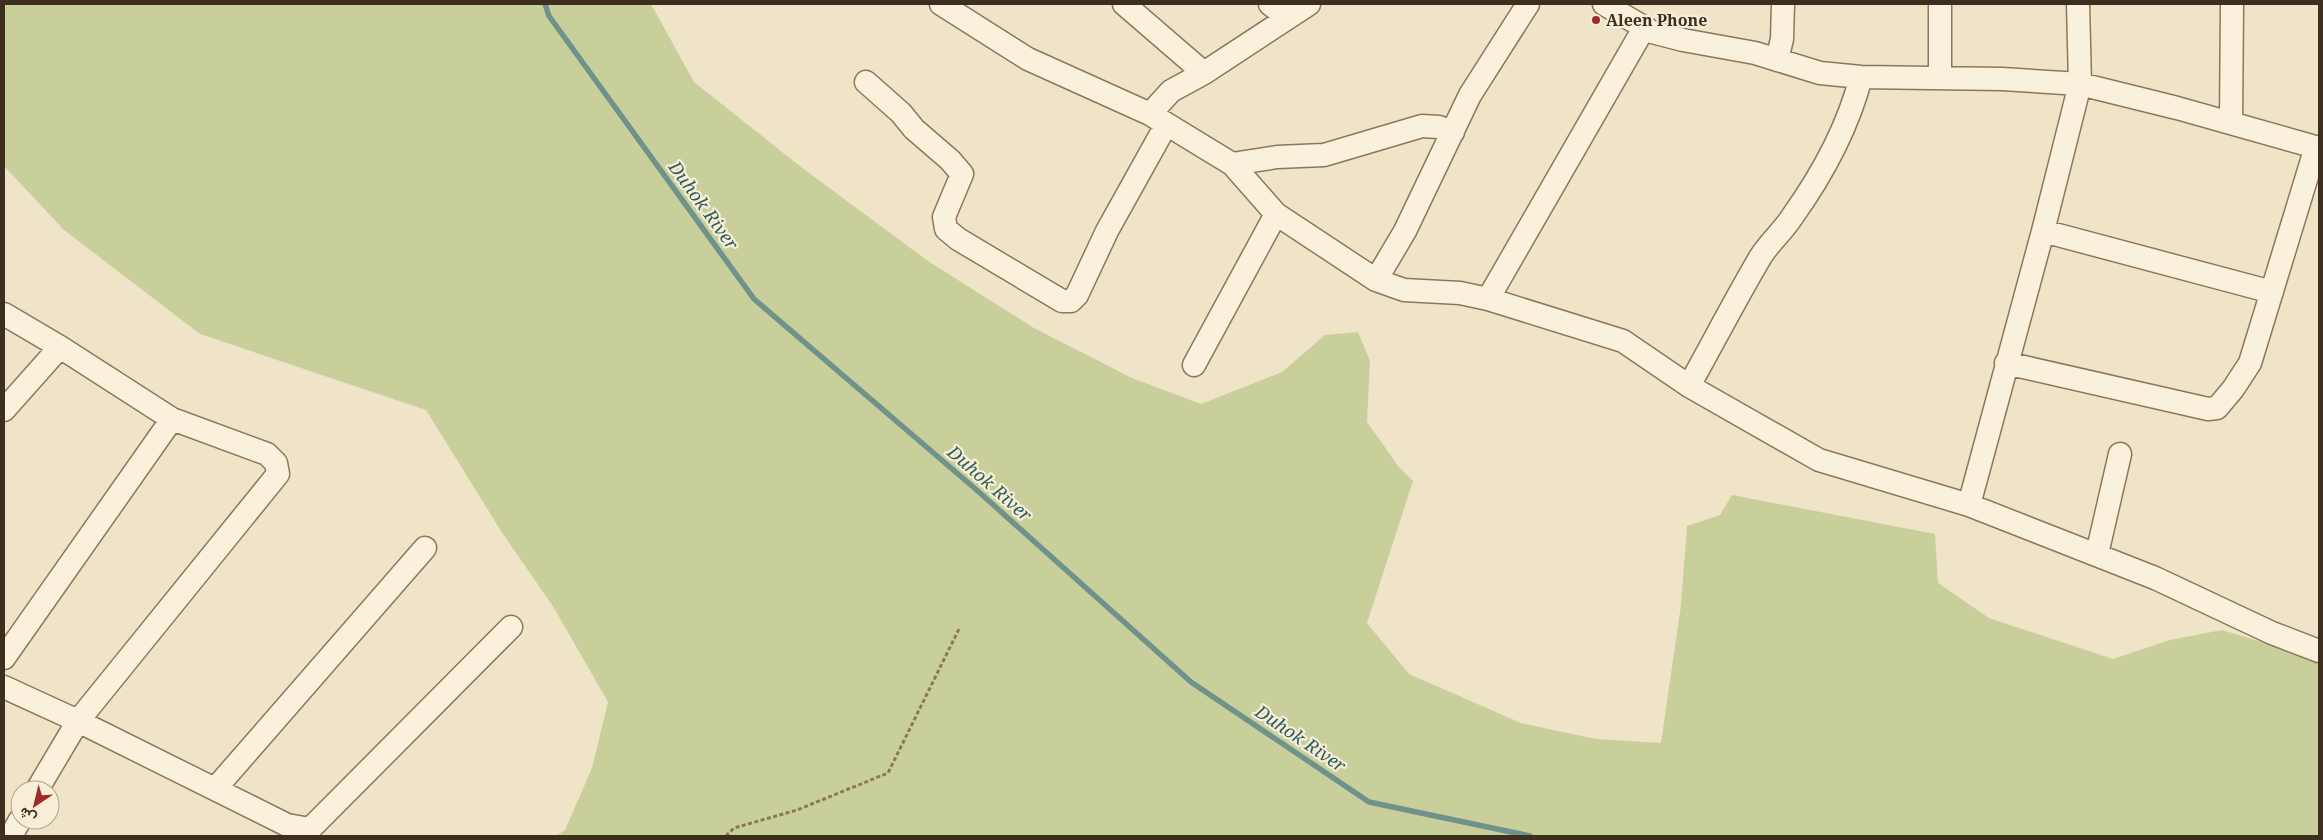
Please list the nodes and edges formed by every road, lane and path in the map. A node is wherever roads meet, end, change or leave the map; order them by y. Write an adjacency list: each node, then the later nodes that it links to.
1 (941, 4): 18 (street)
2 (1124, 4): 13 (street)
3 (1309, 4): 10 (street)
4 (1528, 4): 20 (street)
5 (1604, 4): 11 (street)
6 (1783, 4): 12 (street)
7 (1940, 4): 15 (street)
8 (2078, 4): 17 (street)
9 (2232, 4): 19 (street)
10 (1279, 10): 13 (street)
11 (1644, 28): 12 (street); 27 (street)
12 (1777, 60): 14 (street)
13 (1204, 73): 18 (street)
14 (1861, 77): 15 (street); 32 (street)
15 (1940, 78): 17 (street)
16 (866, 82): 18 (street)
17 (2080, 84): 19 (street); 24 (street)
18 (1158, 120): 22 (street)
19 (2230, 123): 21 (street)
20 (1453, 132): 22 (street); 25 (street)
21 (2318, 148): 26 (street)
22 (1232, 164): 23 (street)
23 (1276, 214): 25 (street); 31 (street)
24 (2043, 232): 26 (street); 30 (street)
25 (1376, 280): 27 (street)
26 (2272, 292): 30 (street)
27 (1488, 299): 32 (street)
28 (4, 314): 29 (street)
29 (60, 347): 33 (street); 34 (street)
30 (2006, 363): 36 (street)
31 (1194, 365)
32 (1690, 386): 36 (street)
33 (4, 410)
34 (172, 419): 42 (street); 44 (street)
35 (2120, 454): 38 (street)
36 (1969, 505): 38 (street)
37 (425, 548): 46 (street)
38 (2097, 554): 41 (street)
39 (960, 627): 47 (path)
40 (511, 628): 46 (street)
41 (2319, 651)
42 (4, 658)
43 (4, 687): 44 (street)
44 (78, 721): 45 (street); 46 (street)
45 (44, 780)
46 (214, 789)
47 (726, 836)

